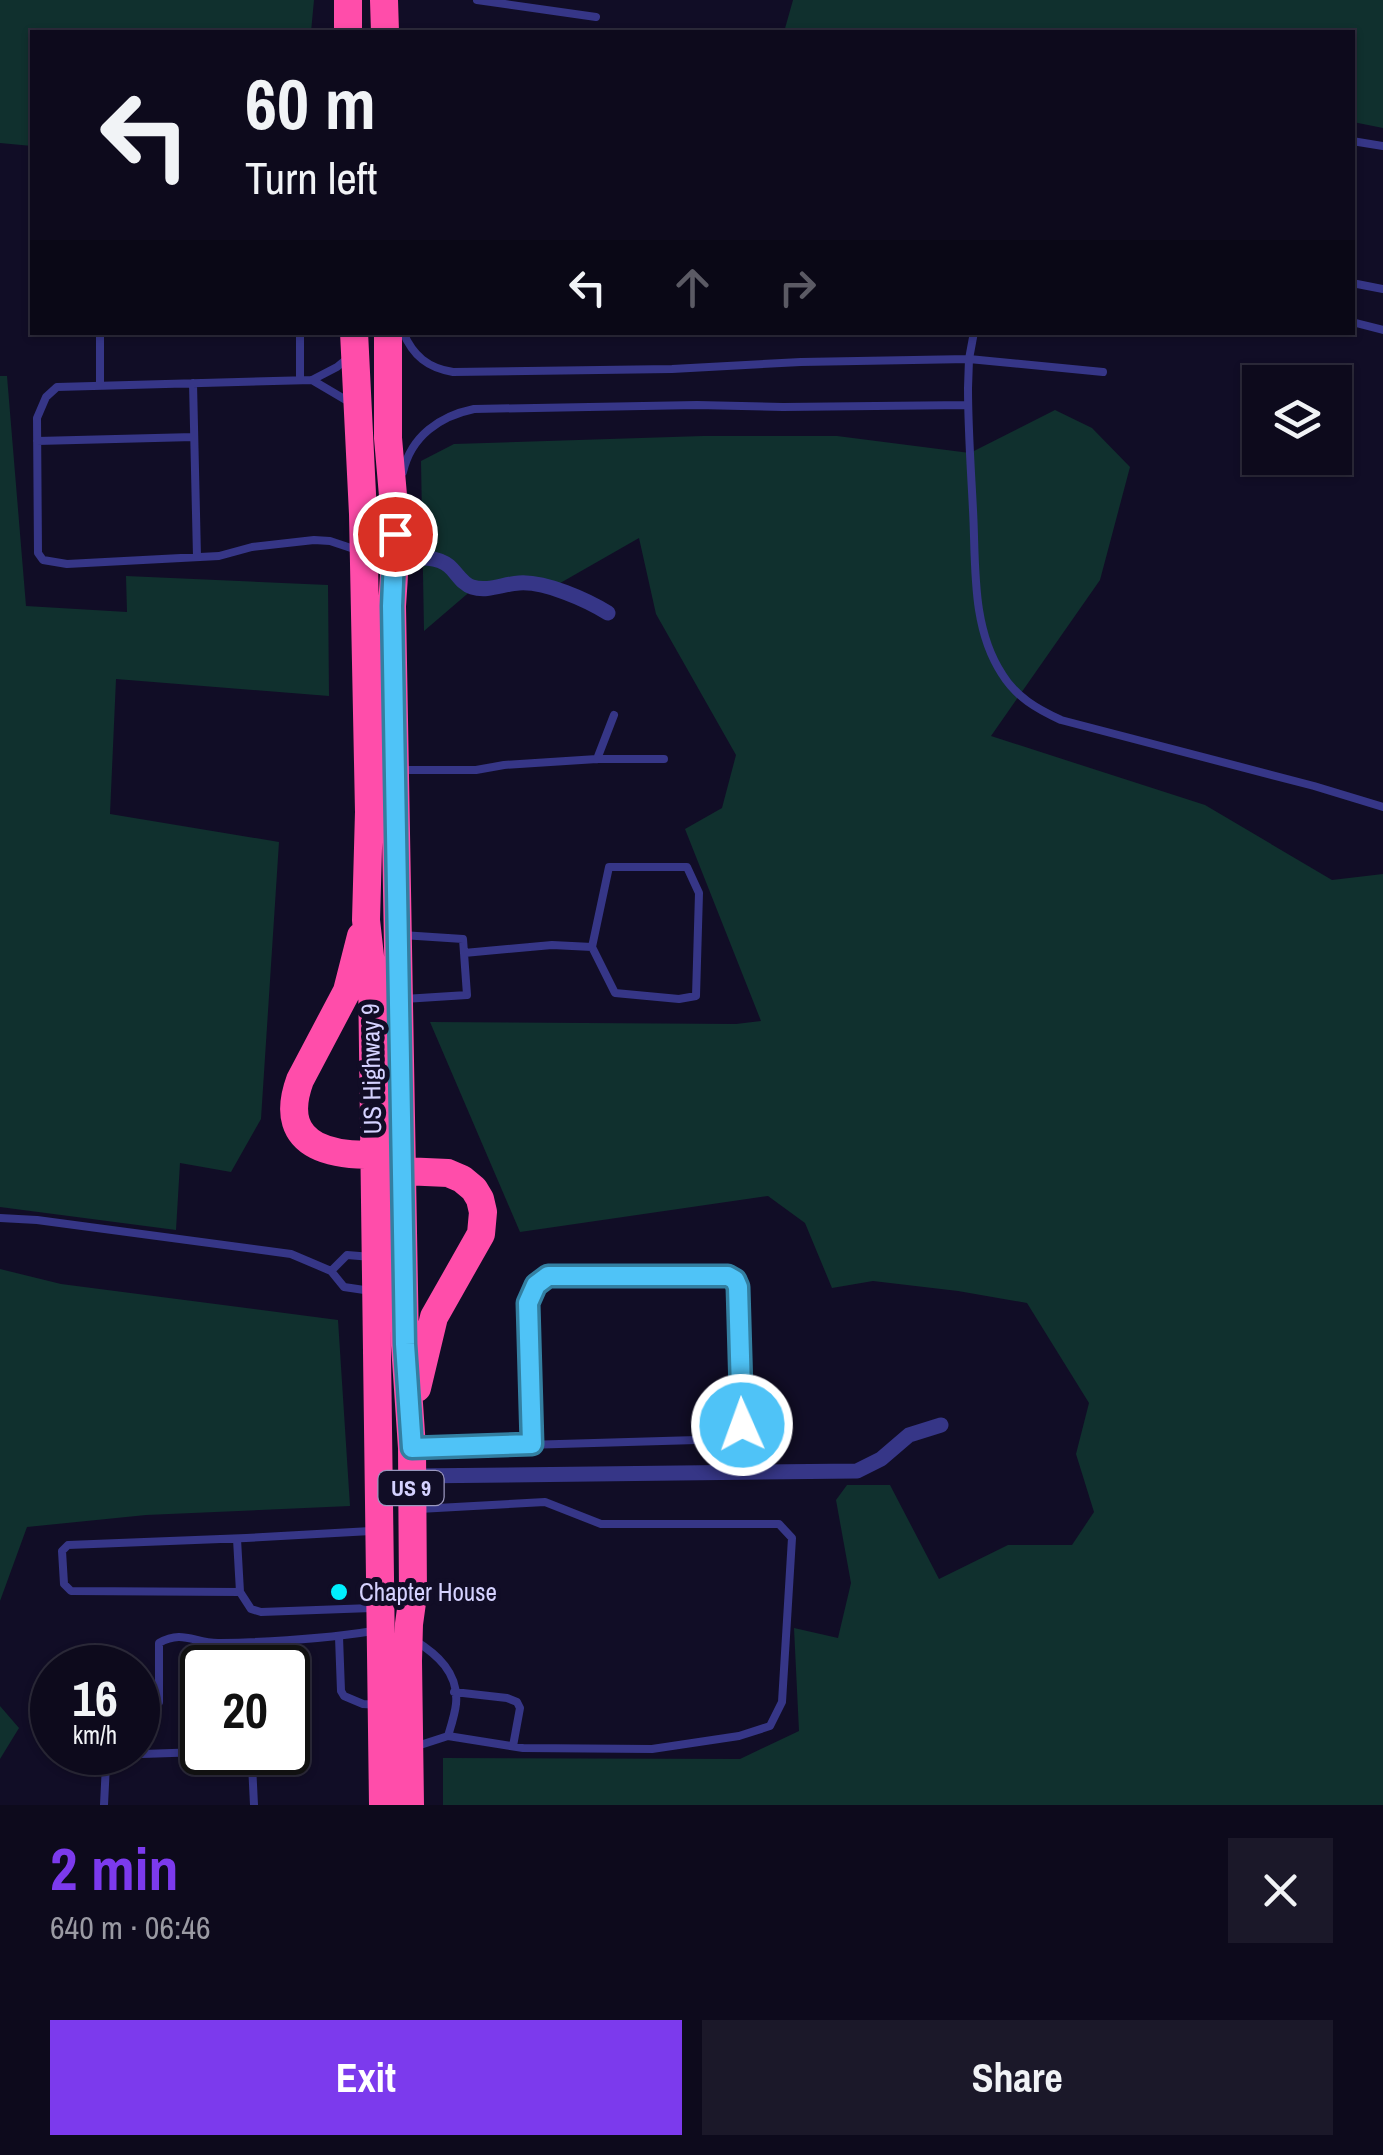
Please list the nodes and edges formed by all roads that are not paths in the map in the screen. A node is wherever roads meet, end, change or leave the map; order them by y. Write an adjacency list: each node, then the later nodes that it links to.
1 (348, 0): 5 (highway)
2 (384, 0): 6 (highway)
3 (476, 0): 4 (lane)
4 (596, 18)
5 (348, 30)
6 (384, 30)
7 (1355, 141): 8 (lane)
8 (1383, 146)
9 (1355, 284): 10 (lane)
10 (1383, 289)
11 (1355, 323): 12 (lane)
12 (1383, 330)
13 (100, 335): 24 (lane)
14 (300, 335): 21 (lane)
15 (388, 335): 29 (highway, US Highway 9 / US 9)
16 (405, 335): 19 (lane)
17 (973, 335): 19 (lane)
18 (355, 342): 22 (lane); 26 (highway, US Highway 9 / US 9)
19 (969, 358): 20 (lane); 25 (lane)
20 (1103, 372)
21 (300, 380): 22 (lane); 23 (lane)
22 (312, 380): 26 (lane)
23 (194, 383): 24 (lane); 27 (lane)
24 (100, 386): 28 (lane)
25 (968, 405): 29 (lane); 38 (lane)
26 (357, 407): 30 (highway, US Highway 9 / US 9)
27 (194, 438): 28 (lane); 31 (lane)
28 (37, 441): 31 (lane)
29 (394, 507): 32 (highway, US Highway 9 / US 9)
30 (364, 552): 31 (lane); 39 (highway, US Highway 9 / US 9)
31 (197, 557)
32 (395, 560): 33 (street); 37 (highway, US Highway 9 / US 9)
33 (608, 613)
34 (614, 715): 36 (lane)
35 (664, 759): 36 (lane)
36 (597, 760): 37 (lane)
37 (395, 770): 40 (highway, US Highway 9 / US 9)
38 (1383, 807)
39 (366, 920): 44 (highway, US Highway 9 / US 9); 44 (highway)
40 (398, 935): 42 (lane); 43 (highway, US Highway 9 / US 9)
41 (592, 947): 41 (lane); 42 (lane)
42 (464, 953): 43 (lane)
43 (400, 999): 44 (highway, US Highway 9 / US 9)
44 (394, 1159): 46 (highway, US Highway 9 / US 9); 49 (highway, US Highway 9 / US 9); 49 (highway)
45 (0, 1218): 47 (lane)
46 (376, 1257): 47 (lane); 48 (highway, US Highway 9 / US 9)
47 (331, 1271): 48 (lane)
48 (377, 1292): 55 (highway, US Highway 9 / US 9)
49 (411, 1414): 52 (highway, US Highway 9 / US 9)
50 (942, 1425): 53 (street)
51 (532, 1444): 51 (lane); 52 (lane)
52 (412, 1448): 53 (highway, US Highway 9 / US 9)
53 (411, 1476): 54 (highway, US Highway 9 / US 9)
54 (412, 1510): 58 (highway, US Highway 9 / US 9); 65 (lane)
55 (381, 1530): 56 (lane); 58 (highway, US Highway 9 / US 9)
56 (238, 1538): 57 (lane); 57 (lane)
57 (240, 1592): 58 (lane)
58 (391, 1625): 59 (lane); 62 (lane); 63 (highway, US Highway 9 / US 9); 66 (highway, US Highway 9 / US 9)
59 (339, 1636): 60 (lane); 63 (lane)
60 (215, 1644): 61 (lane)
61 (158, 1645)
62 (454, 1692): 64 (lane); 65 (lane)
63 (382, 1706): 71 (highway, US Highway 9 / US 9)
64 (448, 1736): 65 (lane); 66 (lane)
65 (514, 1746)
66 (410, 1748): 72 (highway, US Highway 9 / US 9)
67 (180, 1753): 69 (lane)
68 (253, 1775): 70 (lane)
69 (104, 1805)
70 (254, 1805)
71 (383, 1805)
72 (410, 1805)

